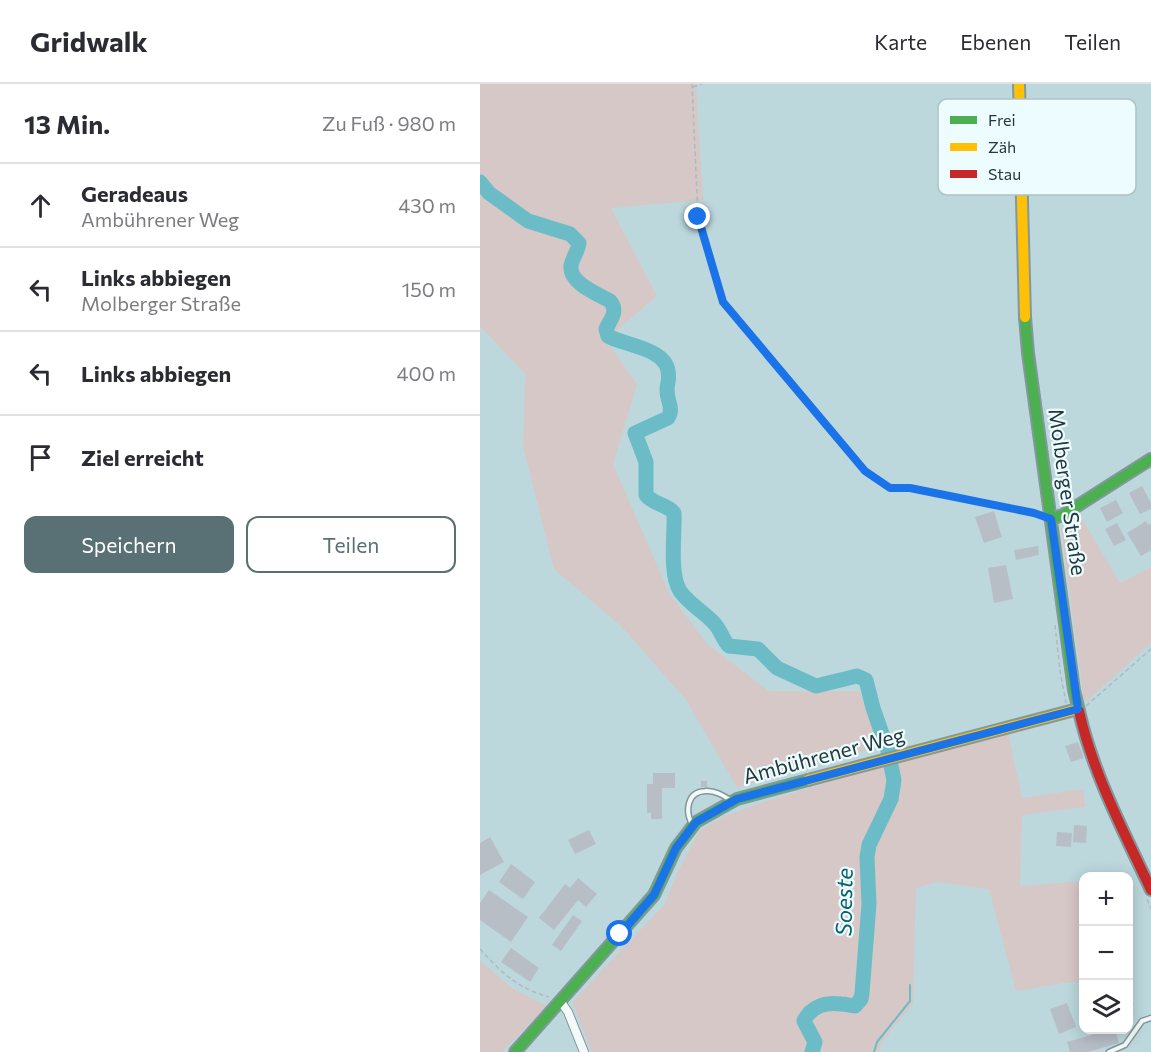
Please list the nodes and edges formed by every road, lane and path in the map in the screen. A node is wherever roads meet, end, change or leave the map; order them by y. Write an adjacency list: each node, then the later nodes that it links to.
1 (692, 84): 4 (path)
2 (702, 84): 4 (path)
3 (1019, 84): 5 (main road, Molberger Straße)
4 (692, 88): 8 (path)
5 (1019, 99)
6 (1021, 195): 8 (main road, Molberger Straße)
7 (1151, 459): 8 (main road)
8 (1051, 519): 10 (main road, Molberger Straße)
9 (1151, 650): 10 (path)
10 (1078, 709): 11 (main road, Ambührener Weg); 13 (main road, Molberger Straße)
11 (732, 802): 12 (main road, Ambührener Weg); 12 (lane)
12 (693, 826): 15 (main road, Ambührener Weg)
13 (1151, 890)
14 (480, 949): 15 (path)
15 (561, 1002): 17 (main road, Ambührener Weg); 18 (street)
16 (1151, 1018): 19 (lane)
17 (515, 1052)
18 (584, 1052)
19 (1109, 1052)

